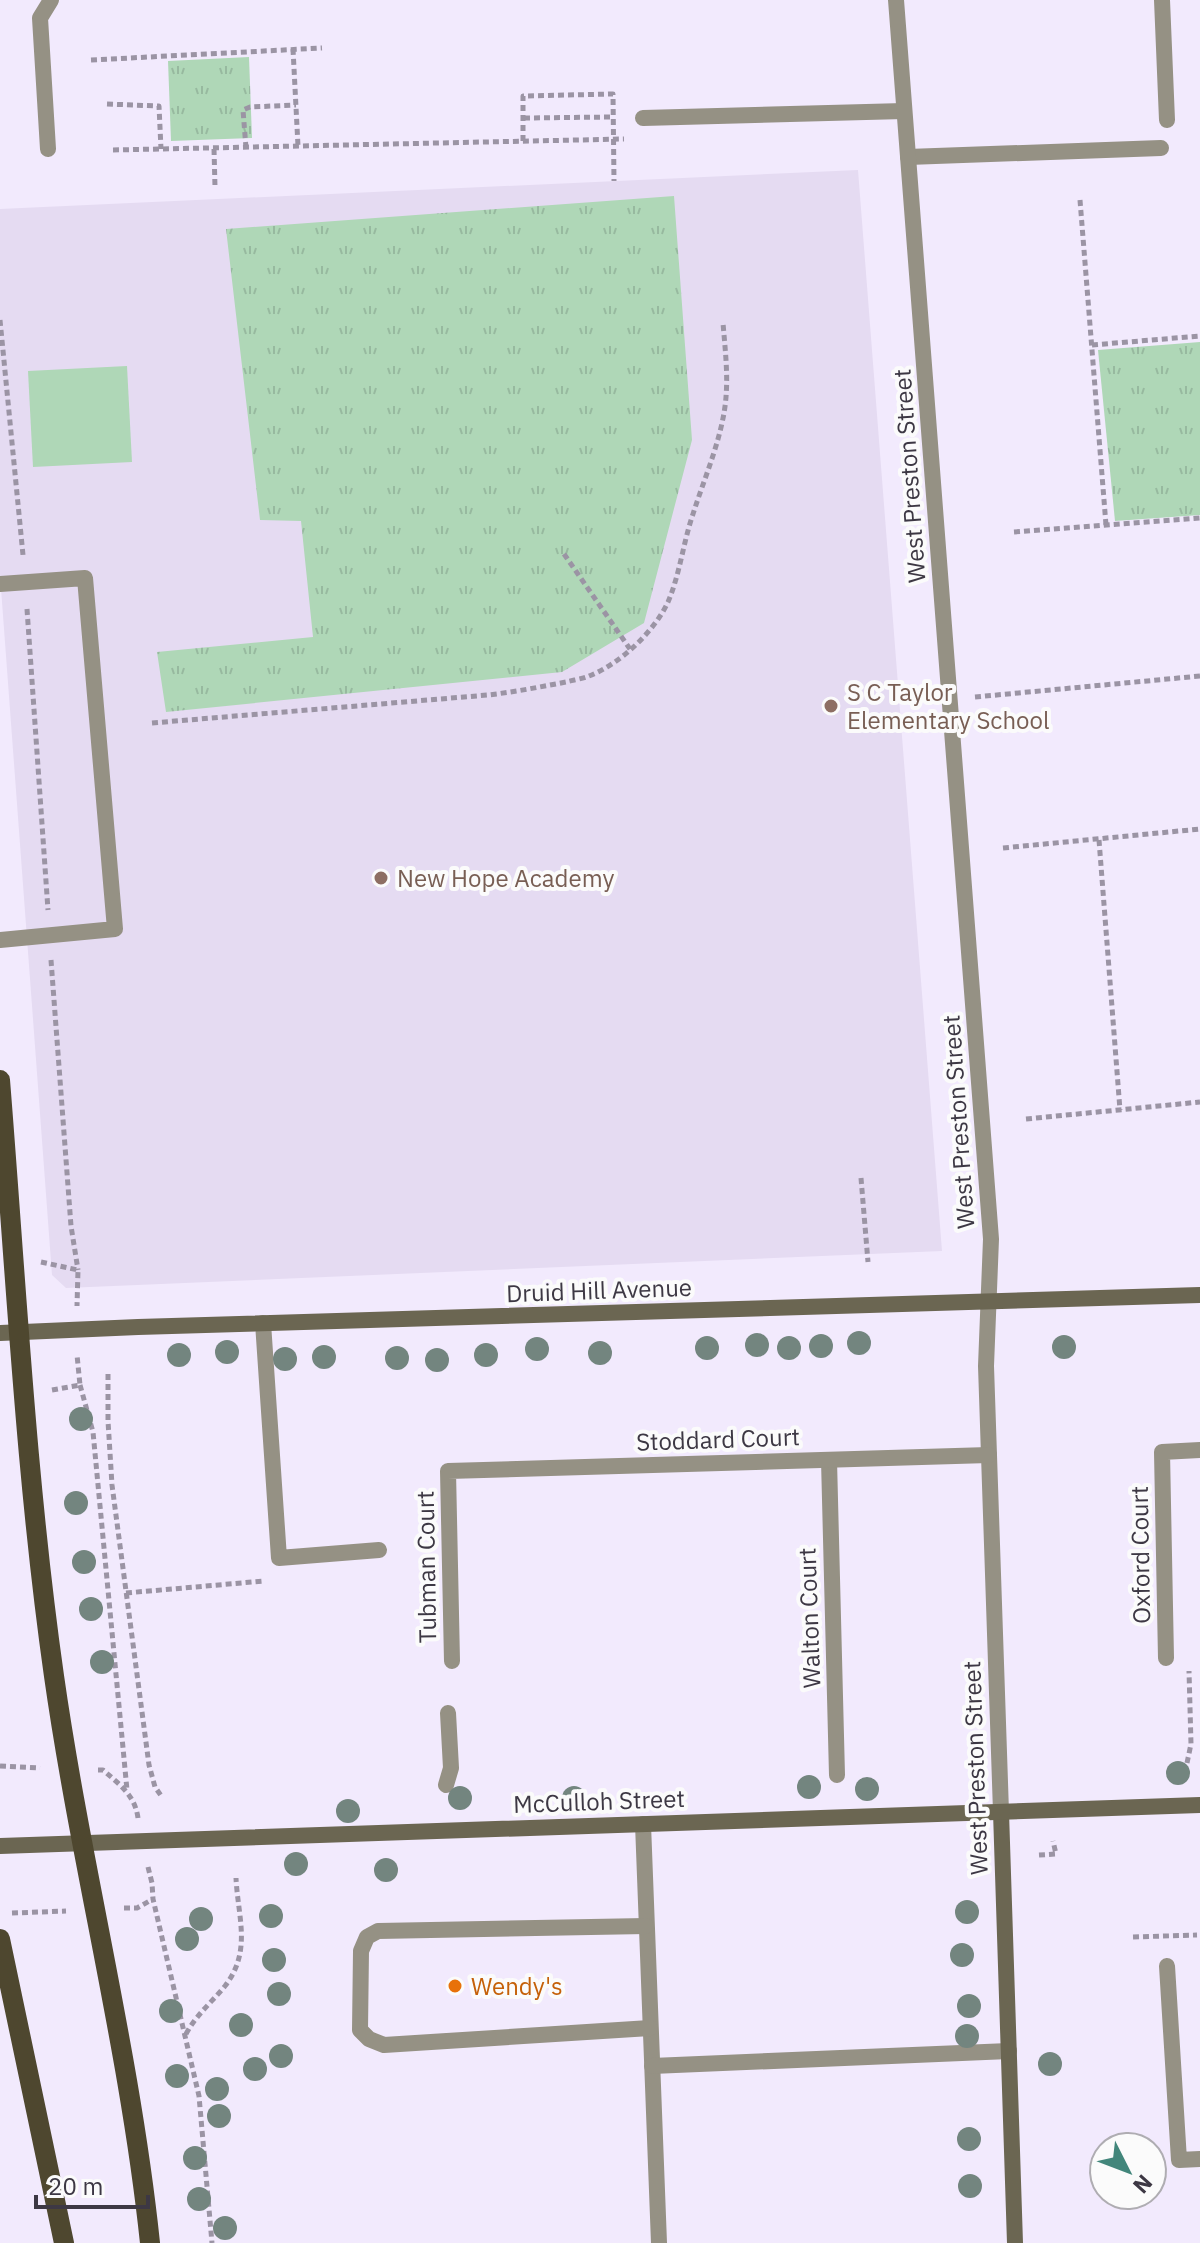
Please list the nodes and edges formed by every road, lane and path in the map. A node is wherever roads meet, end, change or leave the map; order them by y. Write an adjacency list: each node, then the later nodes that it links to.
1 (51, 0): 20 (street)
2 (896, 0): 9 (street, West Preston Street)
3 (1162, 0): 13 (street)
4 (322, 48): 5 (path)
5 (293, 49): 6 (path); 8 (path)
6 (91, 60)
7 (107, 104): 21 (path)
8 (296, 105): 17 (path); 18 (path)
9 (904, 111): 12 (street); 24 (street, West Preston Street)
10 (613, 117): 11 (path); 11 (path); 14 (path)
11 (524, 118): 16 (path)
12 (643, 118)
13 (1167, 120)
14 (614, 139): 15 (path); 16 (path); 25 (path)
15 (626, 139)
16 (523, 141): 17 (path)
17 (298, 146): 18 (path)
18 (246, 148): 22 (path)
19 (1161, 148): 24 (street)
20 (48, 149)
21 (161, 149): 22 (path); 23 (path)
22 (214, 149): 26 (path)
23 (113, 150)
24 (908, 157): 40 (street, West Preston Street)
25 (614, 181)
26 (215, 187)
27 (1080, 200): 31 (path)
28 (0, 320): 36 (path)
29 (723, 323): 38 (path)
30 (1200, 336): 31 (path)
31 (1092, 345): 33 (path)
32 (1200, 518): 33 (path)
33 (1106, 525): 34 (path)
34 (1014, 532)
35 (564, 554): 38 (path)
36 (25, 583): 37 (street); 45 (path); 45 (street)
37 (0, 584)
38 (630, 649): 41 (path)
39 (1200, 676): 40 (path)
40 (950, 699): 57 (street, West Preston Street)
41 (152, 723)
42 (1200, 829): 43 (path)
43 (1099, 840): 44 (path); 49 (path)
44 (1003, 848)
45 (49, 935): 46 (street); 54 (path)
46 (0, 940)
47 (0, 1080): 59 (main road)
48 (1200, 1102): 49 (path)
49 (1120, 1110): 50 (path)
50 (1026, 1119)
51 (861, 1178): 52 (path)
52 (868, 1262)
53 (49, 1263): 54 (path)
54 (78, 1270): 55 (path)
55 (78, 1295)
56 (1200, 1295): 57 (main road, Druid Hill Avenue)
57 (988, 1303): 58 (main road, Druid Hill Avenue); 65 (street, West Preston Street)
58 (263, 1323): 59 (main road, Druid Hill Avenue); 68 (street)
59 (10, 1332): 86 (main road)
60 (77, 1363): 62 (path)
61 (108, 1374): 70 (path)
62 (80, 1385): 63 (path); 79 (path)
63 (60, 1390)
64 (1200, 1450): 71 (street, Oxford Court)
65 (989, 1455): 66 (street, Stoddard Court); 83 (street, West Preston Street)
66 (829, 1460): 67 (street, Stoddard Court); 77 (street, Walton Court)
67 (448, 1471): 72 (street, Tubman Court)
68 (379, 1550)
69 (271, 1580): 70 (path)
70 (126, 1593): 80 (path)
71 (1166, 1658)
72 (452, 1661)
73 (448, 1713): 78 (street)
74 (0, 1766): 75 (path)
75 (34, 1767)
76 (103, 1770): 79 (path)
77 (837, 1775)
78 (446, 1785)
79 (127, 1791): 82 (path)
80 (162, 1797)
81 (1200, 1805): 83 (main road, McCulloh Street)
82 (137, 1808)
83 (1001, 1812): 84 (main road, McCulloh Street); 102 (main road, West Preston Street)
84 (643, 1824): 86 (main road, McCulloh Street); 95 (street)
85 (1053, 1841): 88 (path)
86 (82, 1843): 87 (main road, McCulloh Street); 106 (main road)
87 (0, 1846)
88 (1039, 1855)
89 (236, 1878): 101 (path)
90 (152, 1883): 91 (path)
91 (153, 1899): 92 (path); 101 (path)
92 (137, 1908)
93 (57, 1911): 94 (path)
94 (26, 1912)
95 (646, 1926): 100 (street); 100 (street)
96 (1197, 1935): 97 (path)
97 (1133, 1937)
98 (0, 1939): 105 (main road)
99 (1167, 1966): 104 (street)
100 (650, 2028): 103 (street)
101 (185, 2035): 107 (path)
102 (1009, 2051): 103 (street); 109 (main road, West Preston Street)
103 (652, 2066): 108 (street)
104 (1200, 2159)
105 (64, 2243)
106 (150, 2243)
107 (212, 2243)
108 (659, 2243)
109 (1015, 2243)

